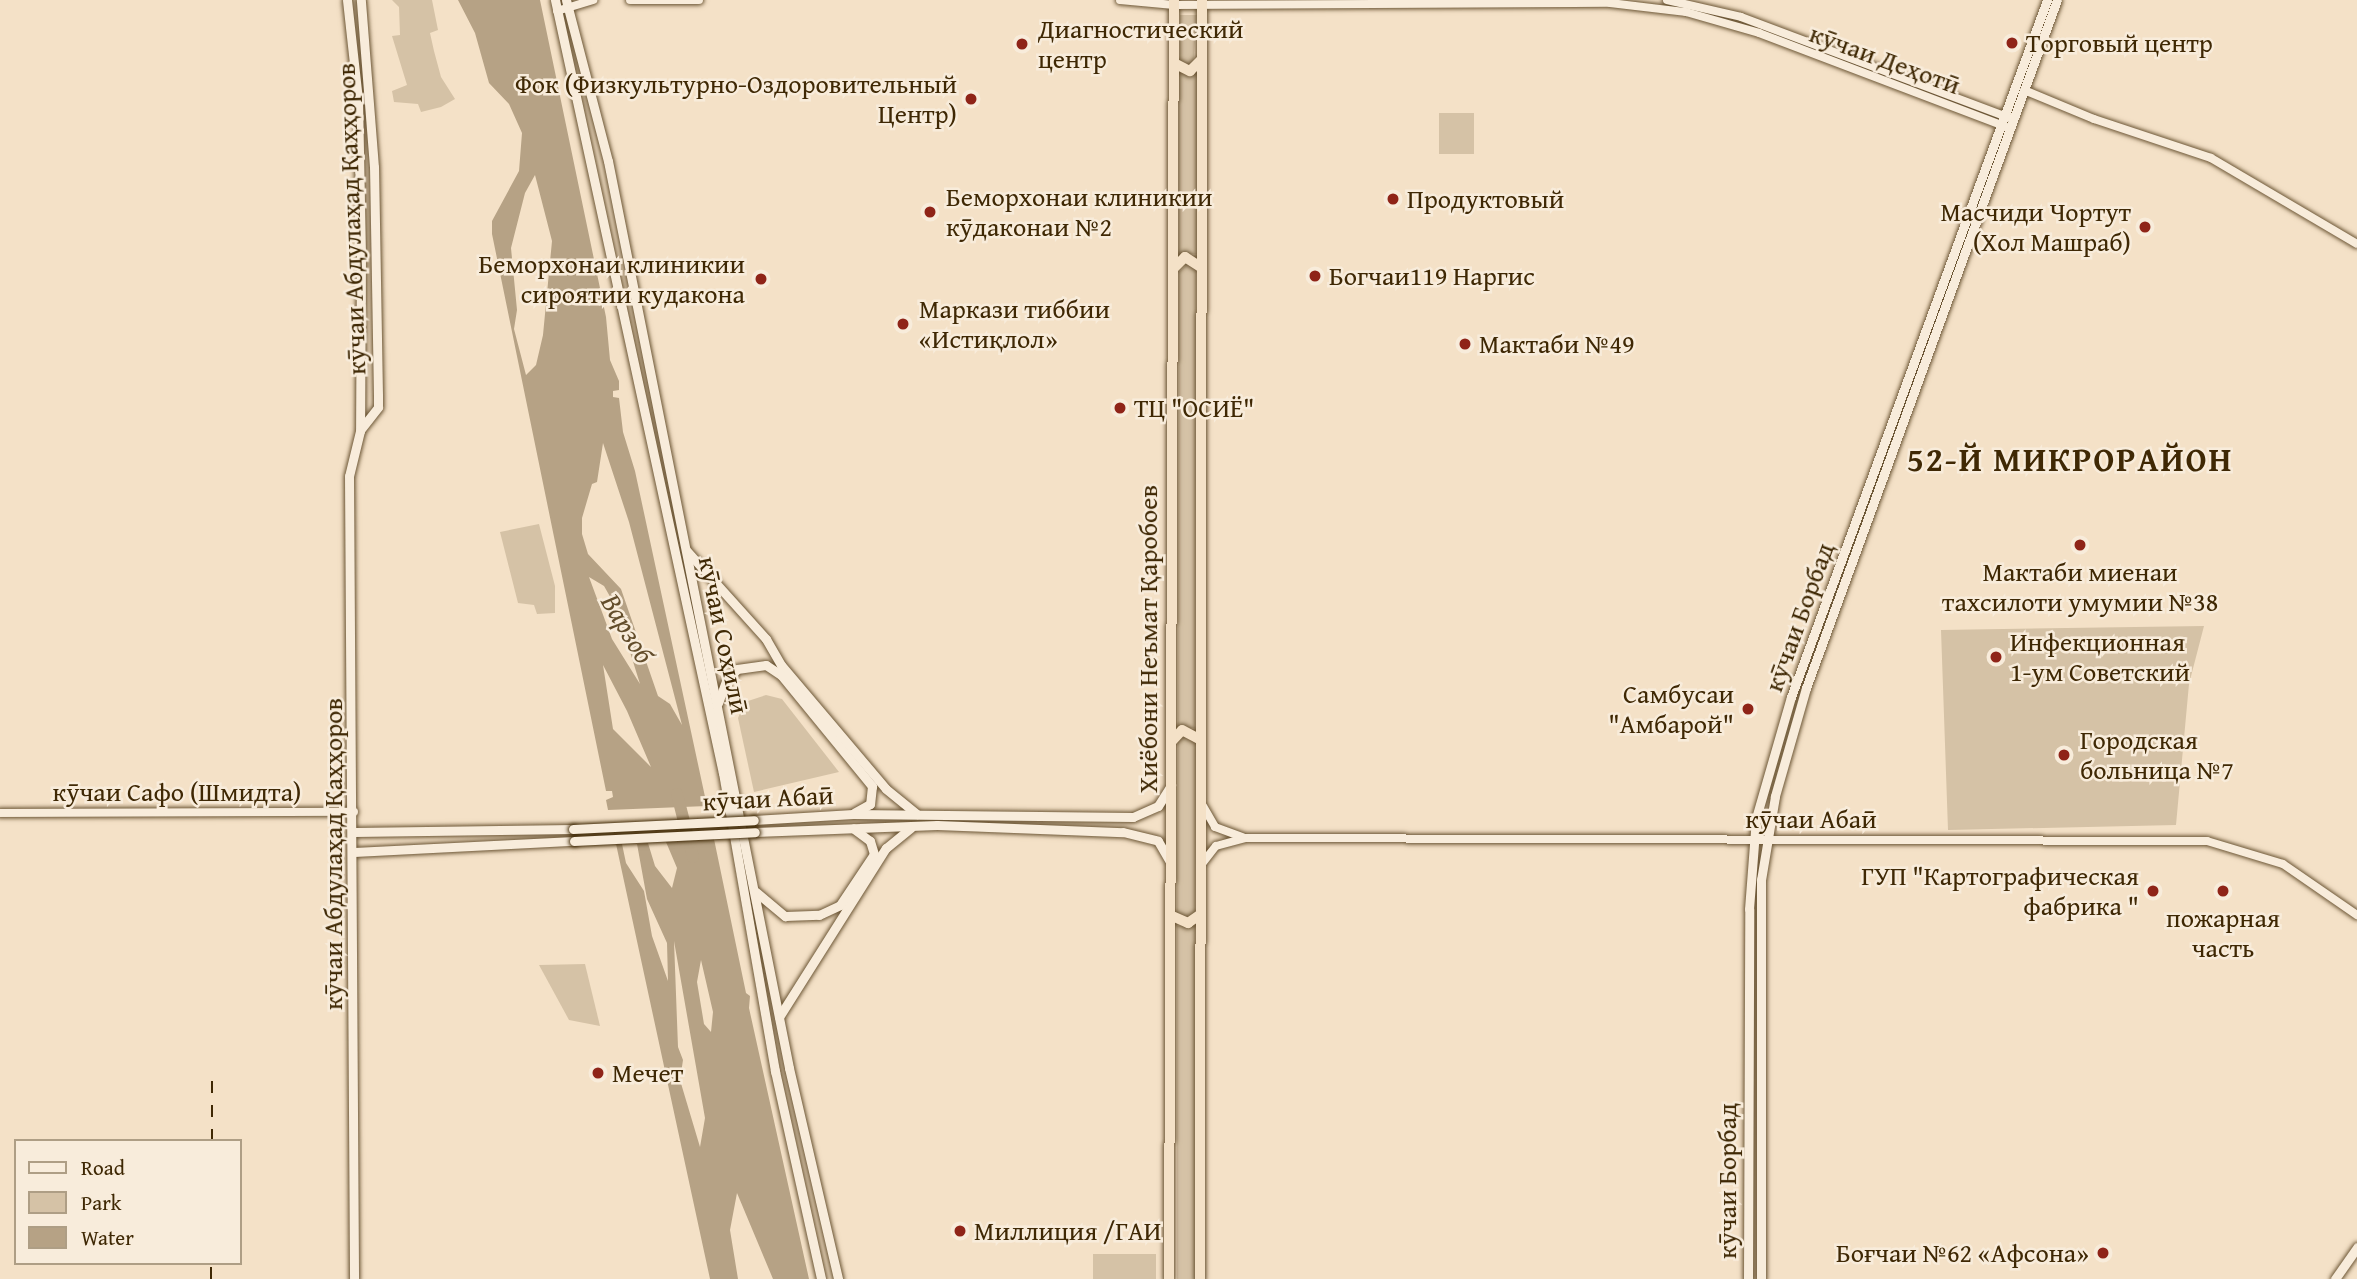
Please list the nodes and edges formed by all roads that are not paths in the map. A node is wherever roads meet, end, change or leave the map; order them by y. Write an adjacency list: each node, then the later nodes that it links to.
1 (347, 0): 24 (main road, кӯчаи Абдулаҳад Қаҳҳоров)
2 (361, 0): 24 (main road, кӯчаи Абдулаҳад Қаҳҳоров)
3 (555, 0): 14 (main road)
4 (593, 0): 13 (street)
5 (630, 0): 6 (street)
6 (699, 0)
7 (1120, 0): 11 (street, кӯчаи Деҳотӣ)
8 (1667, 0): 18 (street, кӯчаи Деҳотӣ)
9 (2047, 0): 18 (main road, кӯчаи Борбад)
10 (2057, 0): 17 (main road, кӯчаи Борбад)
11 (1170, 2): 12 (street, кӯчаи Деҳотӣ); 16 (highway, Хиёбони Неъмат Қаробоев)
12 (1202, 2): 15 (highway, Хиёбони Неъмат Қаробоев); 18 (street, кӯчаи Деҳотӣ)
13 (567, 3): 14 (street); 19 (main road, кӯчаи Соҳилӣ)
14 (557, 11): 20 (main road)
15 (1202, 59): 16 (highway); 22 (highway, Хиёбони Неъмат Қаробоев)
16 (1174, 63): 23 (highway, Хиёбони Неъмат Қаробоев)
17 (2024, 90): 18 (main road, кӯчаи Борбад); 21 (street)
18 (2007, 121): 39 (main road, кӯчаи Борбад); 40 (main road, кӯчаи Борбад)
19 (603, 135): 20 (main road); 25 (main road, кӯчаи Соҳилӣ)
20 (586, 140): 50 (main road)
21 (2357, 244)
22 (1202, 268): 23 (highway); 27 (highway, Хиёбони Неъмат Қаробоев)
23 (1172, 271): 28 (highway, Хиёбони Неъмат Қаробоев)
24 (360, 431): 32 (main road, кӯчаи Абдулаҳад Қаҳҳоров)
25 (684, 548): 26 (main road, кӯчаи Соҳилӣ); 34 (main road)
26 (717, 705): 33 (main road); 44 (main road, кӯчаи Соҳилӣ)
27 (1201, 740): 28 (highway); 30 (highway, Хиёбони Неъмат Қаробоев)
28 (1171, 742): 29 (highway, Хиёбони Неъмат Қаробоев)
29 (1171, 785): 34 (main road, кӯчаи Абаӣ); 42 (highway, Хиёбони Неъмат Қаробоев)
30 (1201, 800): 38 (street, кӯчаи Абаӣ); 43 (highway, Хиёбони Неъмат Қаробоев)
31 (0, 813): 32 (street, кӯчаи Сафо (Шмидта))
32 (355, 813): 37 (main road, кӯчаи Абдулаҳад Қаҳҳоров)
33 (853, 814): 34 (main road, кӯчаи Абаӣ); 37 (main road, кӯчаи Абаӣ, bridge)
34 (917, 814)
35 (851, 827): 36 (main road, кӯчаи Абаӣ); 41 (main road, кӯчаи Абаӣ, bridge); 44 (main road)
36 (914, 827): 42 (main road, кӯчаи Абаӣ); 48 (main road)
37 (354, 832): 41 (main road, кӯчаи Абдулаҳад Қаҳҳоров)
38 (1245, 838): 39 (street, кӯчаи Абаӣ); 43 (street, кӯчаи Абаӣ)
39 (1753, 839): 40 (street, кӯчаи Абаӣ); 59 (main road, кӯчаи Борбад)
40 (1765, 840): 47 (street, кӯчаи Абаӣ); 60 (main road, кӯчаи Борбад)
41 (354, 852): 54 (main road, кӯчаи Абдулаҳад Қаҳҳоров)
42 (1170, 862): 46 (highway, Хиёбони Неъмат Қаробоев)
43 (1201, 866): 45 (highway, Хиёбони Неъмат Қаробоев)
44 (756, 892): 48 (main road, кӯчаи Соҳилӣ)
45 (1201, 914): 46 (highway); 58 (highway, Хиёбони Неъмат Қаробоев)
46 (1170, 915): 57 (highway, Хиёбони Неъмат Қаробоев)
47 (2357, 915)
48 (779, 1017): 49 (main road, кӯчаи Соҳилӣ)
49 (824, 1221): 50 (main road); 52 (main road, кӯчаи Соҳилӣ)
50 (808, 1225): 53 (main road)
51 (2357, 1247): 61 (main road)
52 (833, 1256): 53 (main road); 56 (main road, кӯчаи Соҳилӣ)
53 (817, 1259): 55 (main road)
54 (354, 1279)
55 (821, 1279)
56 (838, 1279)
57 (1169, 1279)
58 (1200, 1279)
59 (1748, 1279)
60 (1760, 1279)
61 (2335, 1279)

